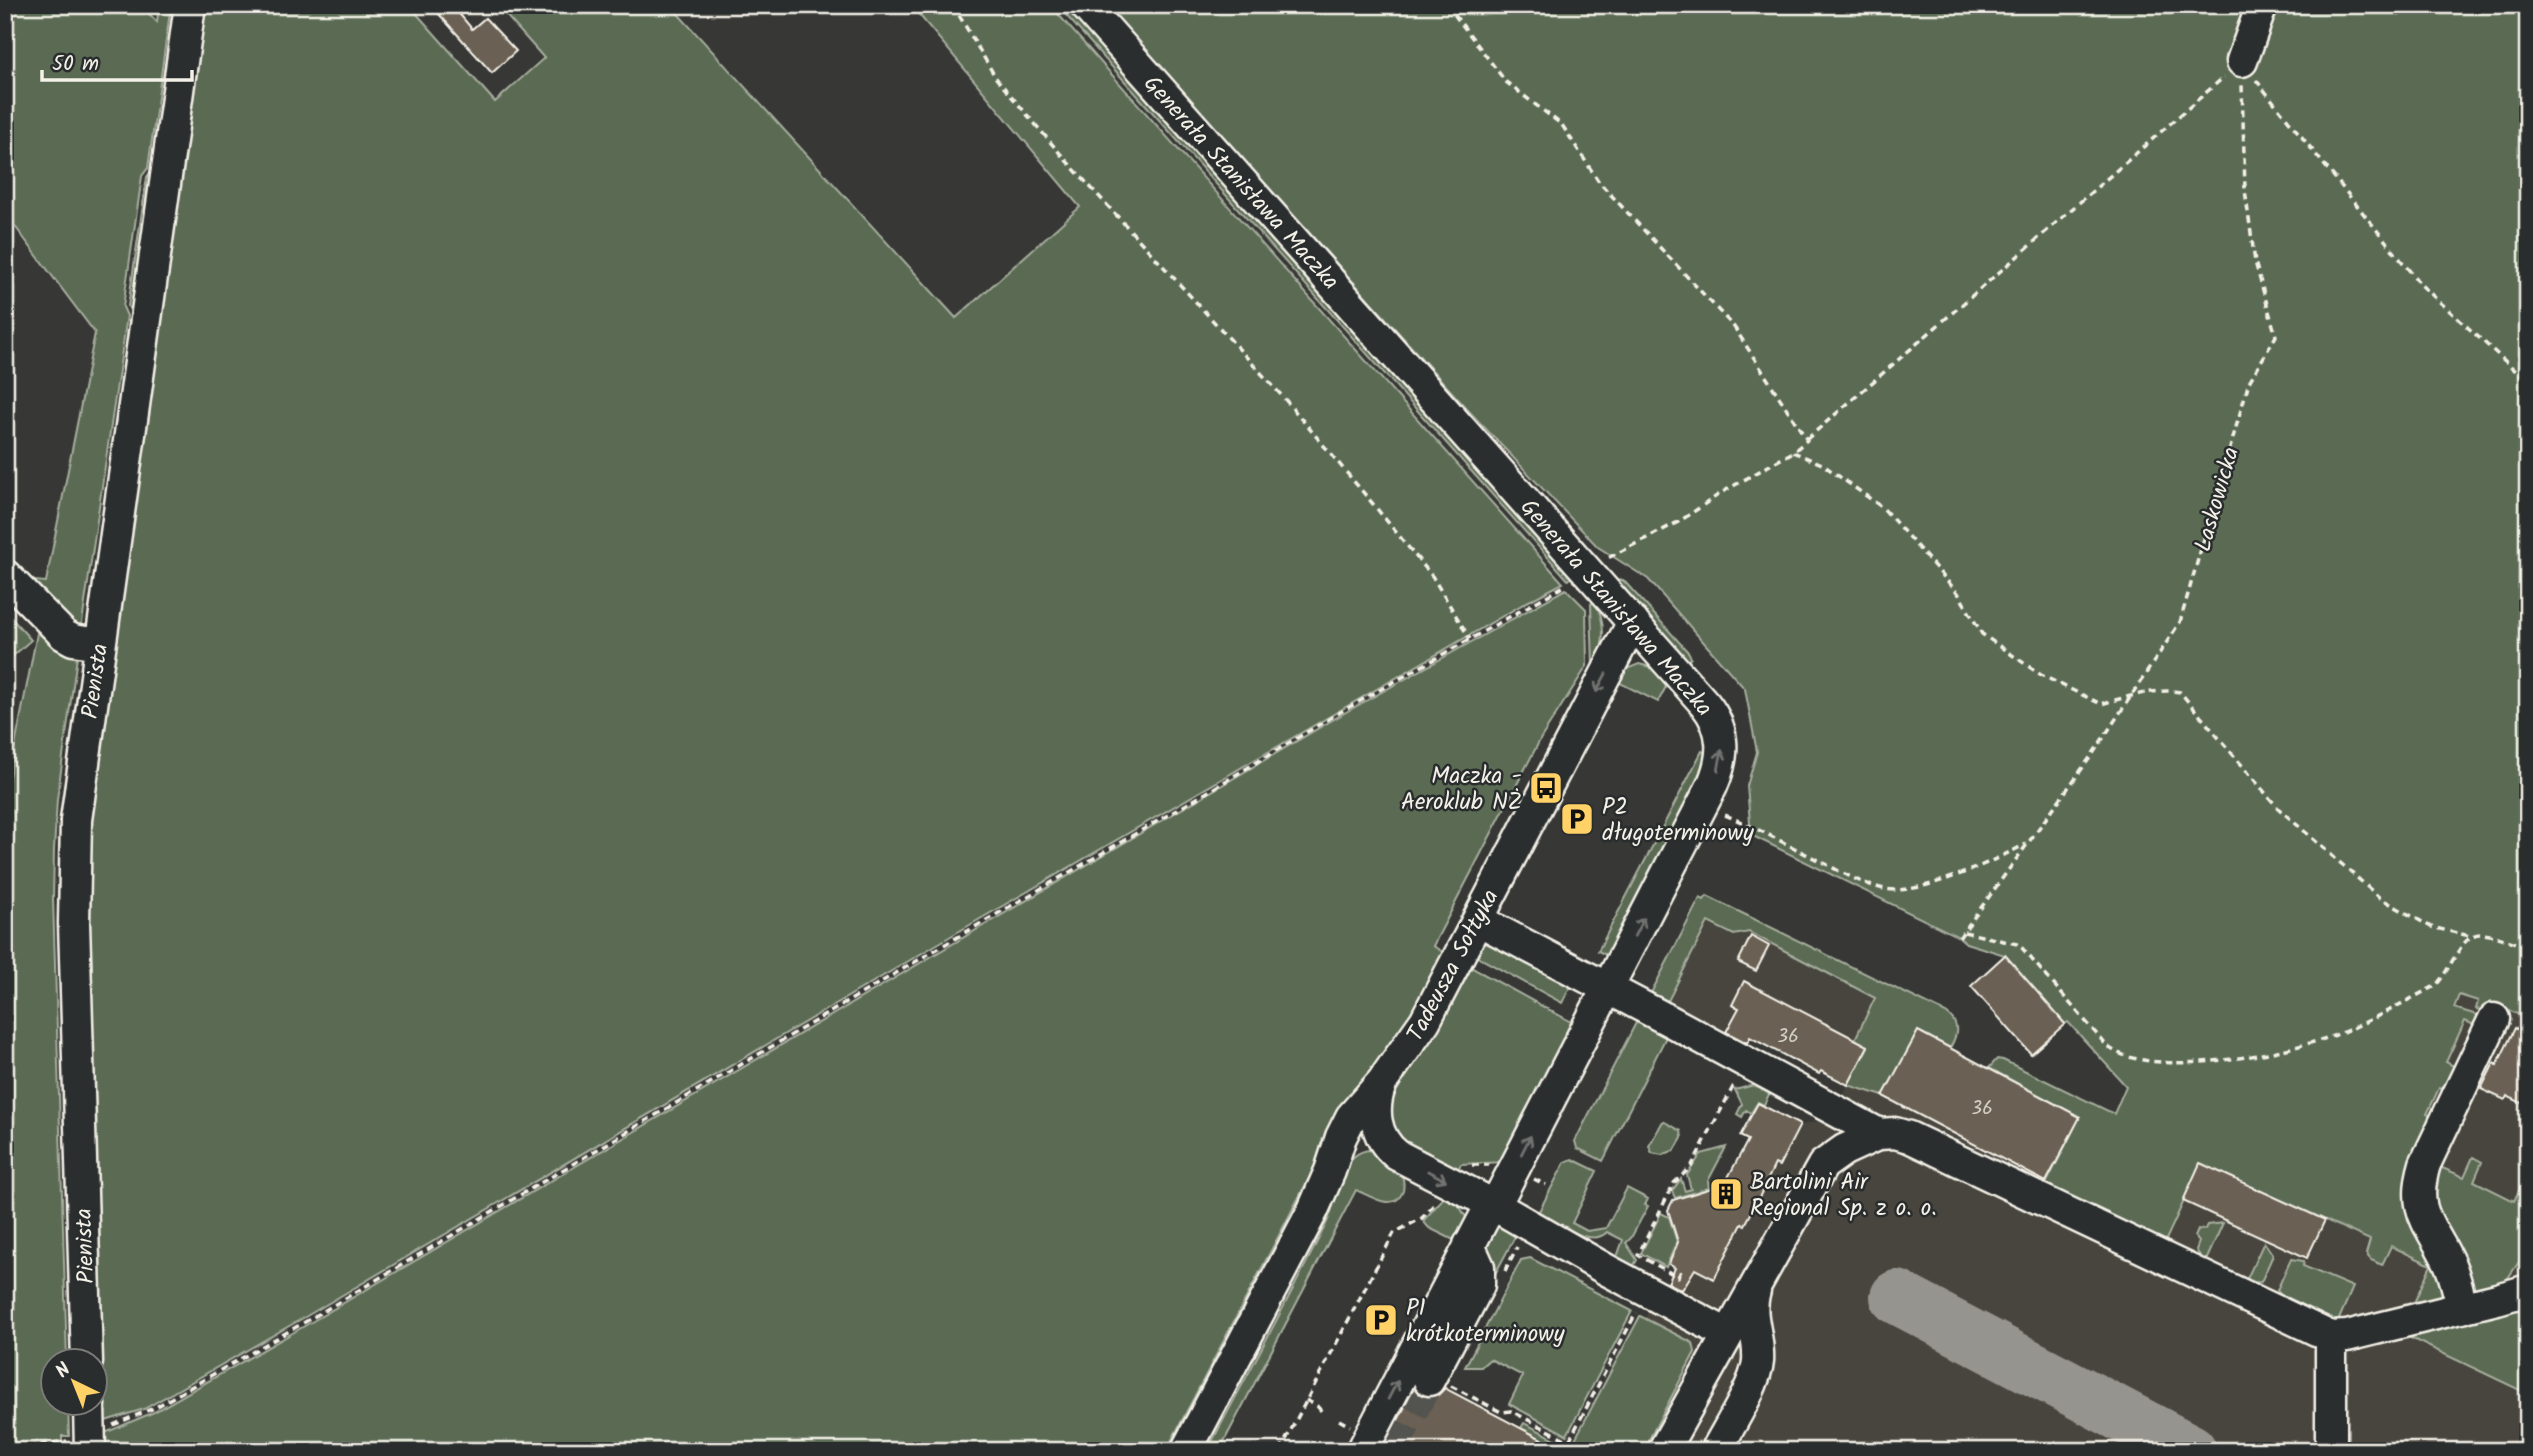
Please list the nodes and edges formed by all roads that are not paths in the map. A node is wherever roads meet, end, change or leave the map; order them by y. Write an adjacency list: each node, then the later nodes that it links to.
1 (190, 5): 7 (street, Pienista)
2 (1084, 5): 6 (street, Generała Stanisława Maczka)
3 (2262, 5): 4 (street)
4 (2242, 61)
5 (5, 575): 7 (street)
6 (1633, 622): 8 (street, Tadeusza Sołtyka, one-way to 8); 9 (street, Generała Stanisława Maczka, one-way to 6)
7 (99, 644): 22 (street, Pienista)
8 (1478, 920): 9 (street); 11 (street, Tadeusza Sołtyka)
9 (1608, 988): 12 (street); 15 (street, Generała Stanisława Maczka, one-way to 9)
10 (2494, 1019): 19 (street)
11 (1381, 1082): 13 (street); 14 (street, Tadeusza Sołtyka)
12 (1879, 1134): 17 (street); 21 (street)
13 (1386, 1143): 14 (street); 15 (street, one-way to 15)
14 (1330, 1171): 26 (street, Tadeusza Sołtyka)
15 (1492, 1203): 16 (street, Generała Stanisława Maczka); 20 (street)
16 (1469, 1245): 23 (street); 27 (street, Generała Stanisława Maczka, one-way to 16)
17 (1757, 1287): 20 (street); 29 (street)
18 (2528, 1290): 19 (street)
19 (2462, 1308): 21 (street)
20 (1727, 1334): 28 (street)
21 (2331, 1337): 30 (street)
22 (87, 1348)
23 (1438, 1382)
24 (89, 1418): 25 (street)
25 (90, 1443)
26 (1186, 1451)
27 (1362, 1451)
28 (1663, 1451)
29 (1716, 1451)
30 (2331, 1451)

